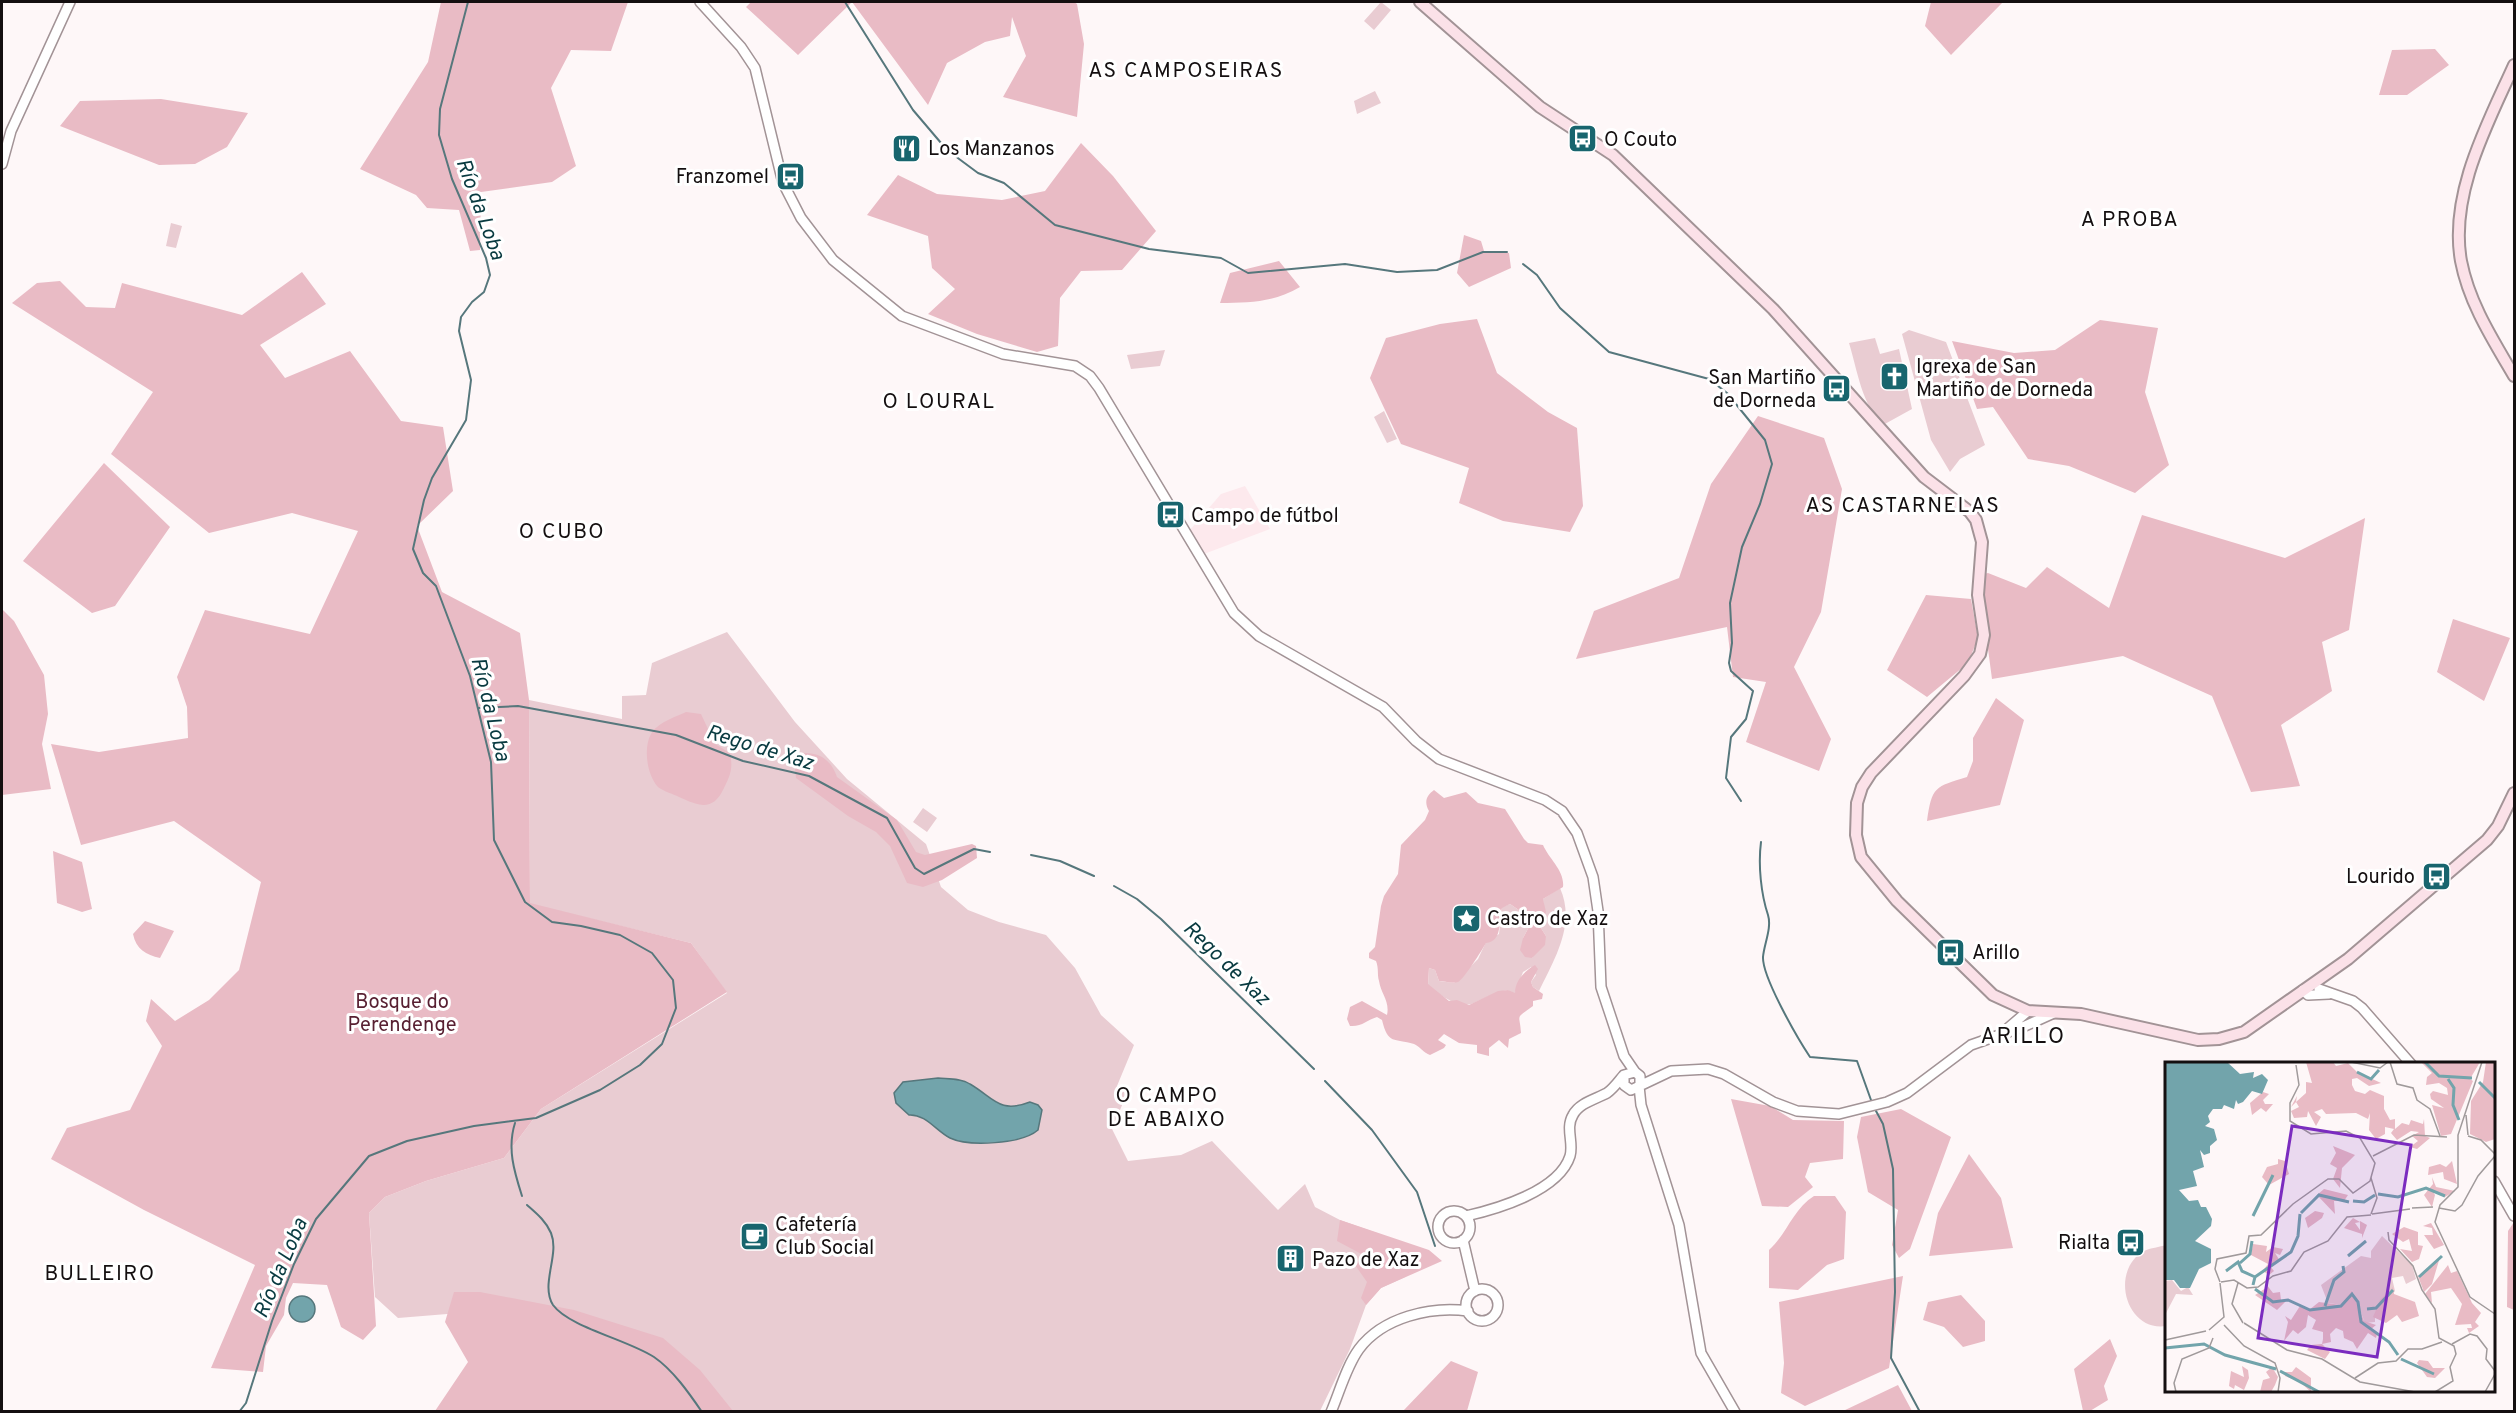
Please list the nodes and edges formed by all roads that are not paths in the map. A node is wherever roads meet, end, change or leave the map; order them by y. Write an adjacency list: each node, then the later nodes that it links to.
1 (70, 2): 5 (street)
2 (700, 2): 15 (street)
3 (1420, 2): 9 (main road)
4 (2514, 65): 6 (main road)
5 (2, 164)
6 (2514, 376)
7 (2514, 793): 8 (main road)
8 (2313, 989): 11 (main road); 16 (street)
9 (2007, 1004): 10 (main road); 12 (street)
10 (2030, 1011): 11 (main road); 12 (street); 13 (street)
11 (2054, 1013): 13 (street)
12 (2020, 1019): 13 (street); 14 (street)
13 (2029, 1024): 14 (street)
14 (2003, 1033): 18 (street)
15 (1624, 1056): 17 (street); 19 (street)
16 (2409, 1062)
17 (1637, 1073): 18 (street); 19 (street); 20 (street)
18 (1659, 1075): 20 (street)
19 (1624, 1076): 21 (street); 22 (street)
20 (1640, 1086): 21 (street); 23 (street)
21 (1629, 1090): 22 (street); 23 (street)
22 (1609, 1092): 26 (street)
23 (1641, 1105): 31 (street)
24 (2495, 1184): 25 (street)
25 (2514, 1216)
26 (1468, 1220): 27 (street); 27 (street)
27 (1458, 1242): 28 (street)
28 (1478, 1290): 29 (street); 29 (street)
29 (1467, 1307): 30 (street)
30 (1331, 1412)
31 (1735, 1412)

